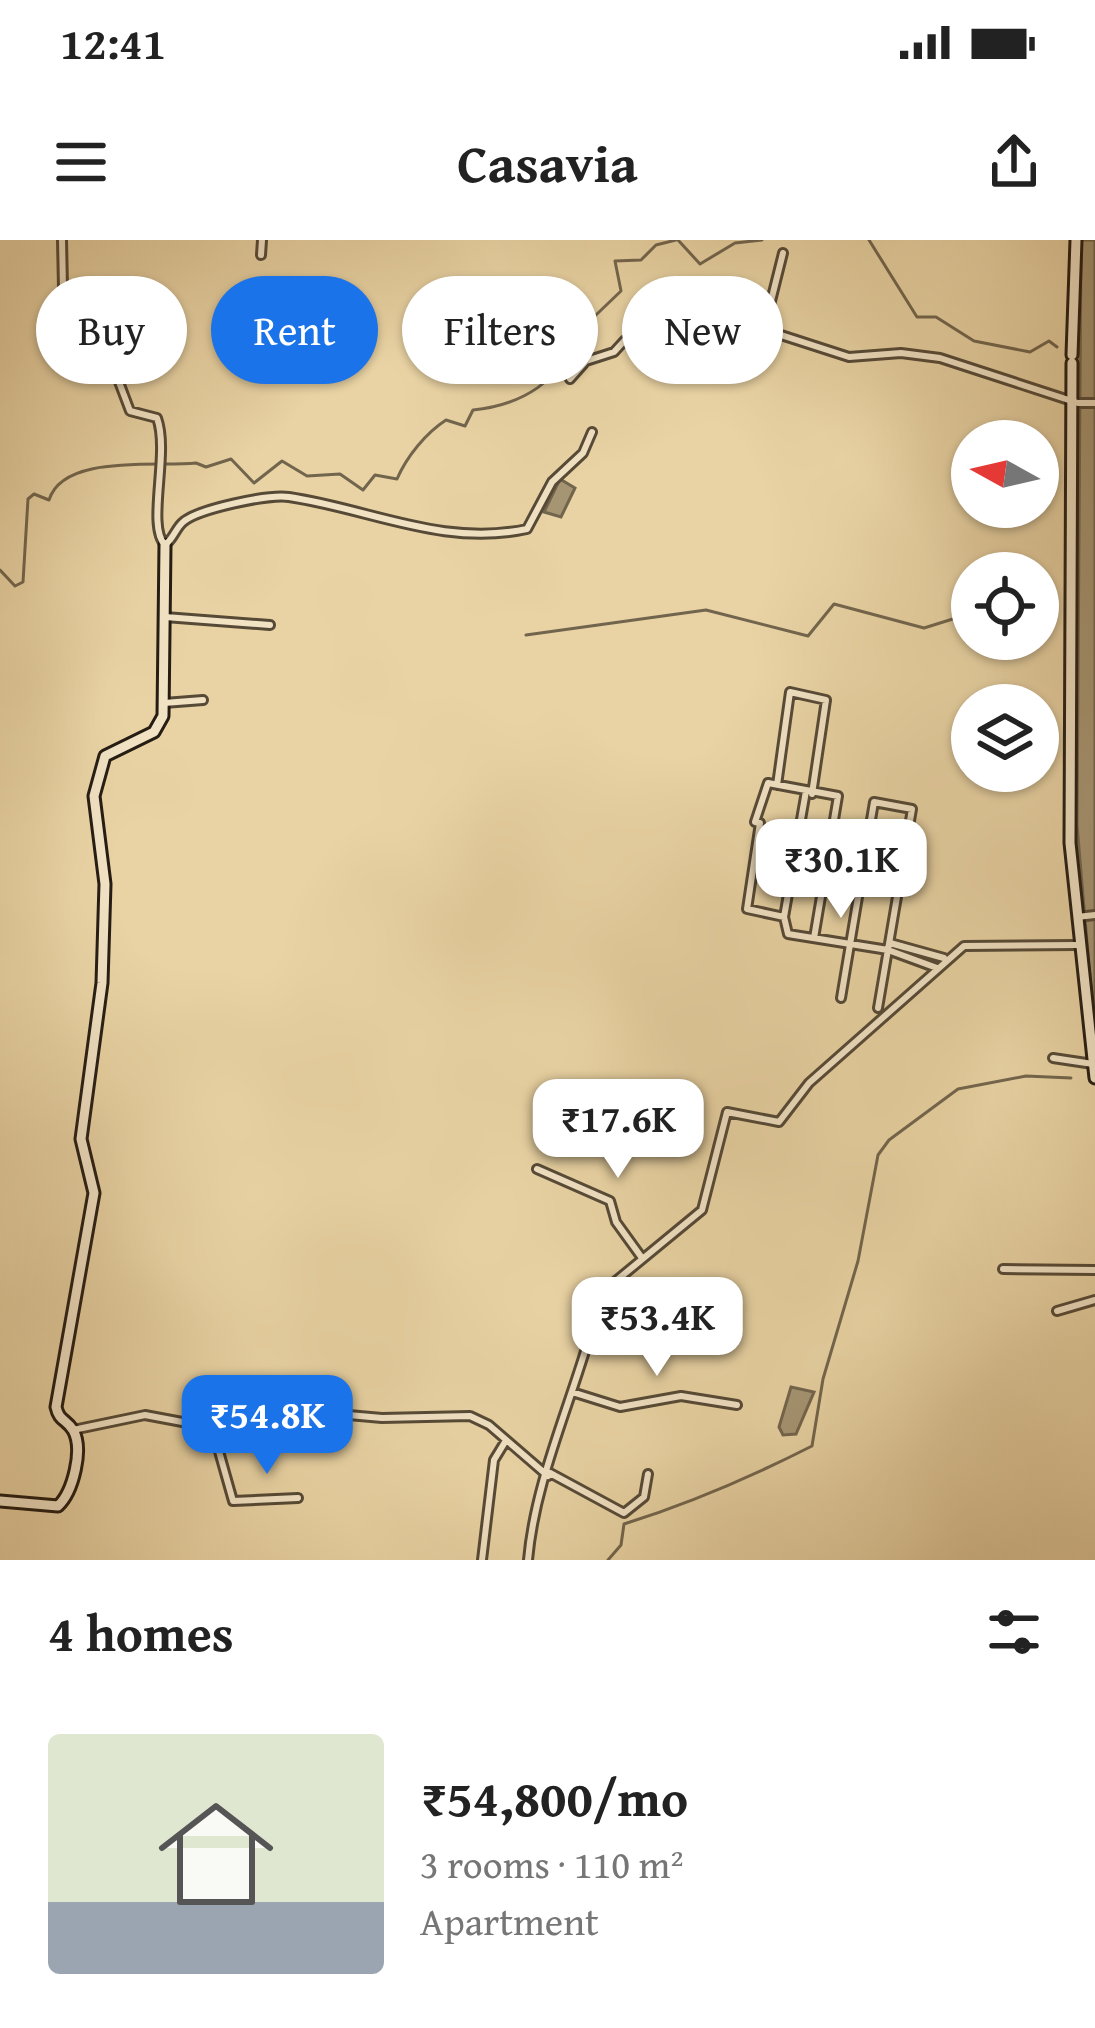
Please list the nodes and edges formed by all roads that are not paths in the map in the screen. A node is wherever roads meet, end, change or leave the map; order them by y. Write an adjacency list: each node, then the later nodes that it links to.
1 (62, 240): 11 (street)
2 (262, 240): 5 (street)
3 (1076, 240): 8 (street)
4 (783, 253): 6 (street)
5 (260, 255)
6 (777, 276)
7 (783, 335): 8 (street)
8 (1074, 402): 9 (street); 20 (street)
9 (1095, 403)
10 (592, 432): 11 (street)
11 (165, 545): 12 (street)
12 (165, 617): 13 (street); 15 (street)
13 (270, 625)
14 (203, 700): 15 (street)
15 (164, 703): 41 (street)
16 (777, 785): 17 (street); 17 (street); 19 (street)
17 (809, 793): 19 (street); 21 (street)
18 (1095, 915): 20 (street)
19 (784, 917): 21 (street)
20 (1077, 918): 23 (street)
21 (814, 938): 22 (street)
22 (851, 944): 24 (street); 24 (street); 27 (street)
23 (1076, 945): 25 (street); 30 (street)
24 (889, 947): 25 (street); 26 (street); 28 (street)
25 (945, 959): 26 (street)
26 (937, 968): 33 (street)
27 (842, 998)
28 (878, 1008)
29 (1053, 1058): 30 (street)
30 (1093, 1064): 31 (street)
31 (1095, 1078)
32 (538, 1169): 33 (street)
33 (642, 1258): 38 (street)
34 (1004, 1268): 35 (street)
35 (1095, 1270)
36 (1095, 1300): 37 (street)
37 (1057, 1311)
38 (572, 1392): 39 (street); 44 (street)
39 (737, 1405)
40 (211, 1422): 41 (street); 42 (street); 45 (street)
41 (73, 1430): 46 (street)
42 (505, 1442): 44 (street); 47 (street)
43 (647, 1474): 44 (street)
44 (549, 1475): 48 (street)
45 (298, 1498)
46 (0, 1501)
47 (482, 1560)
48 (528, 1560)

